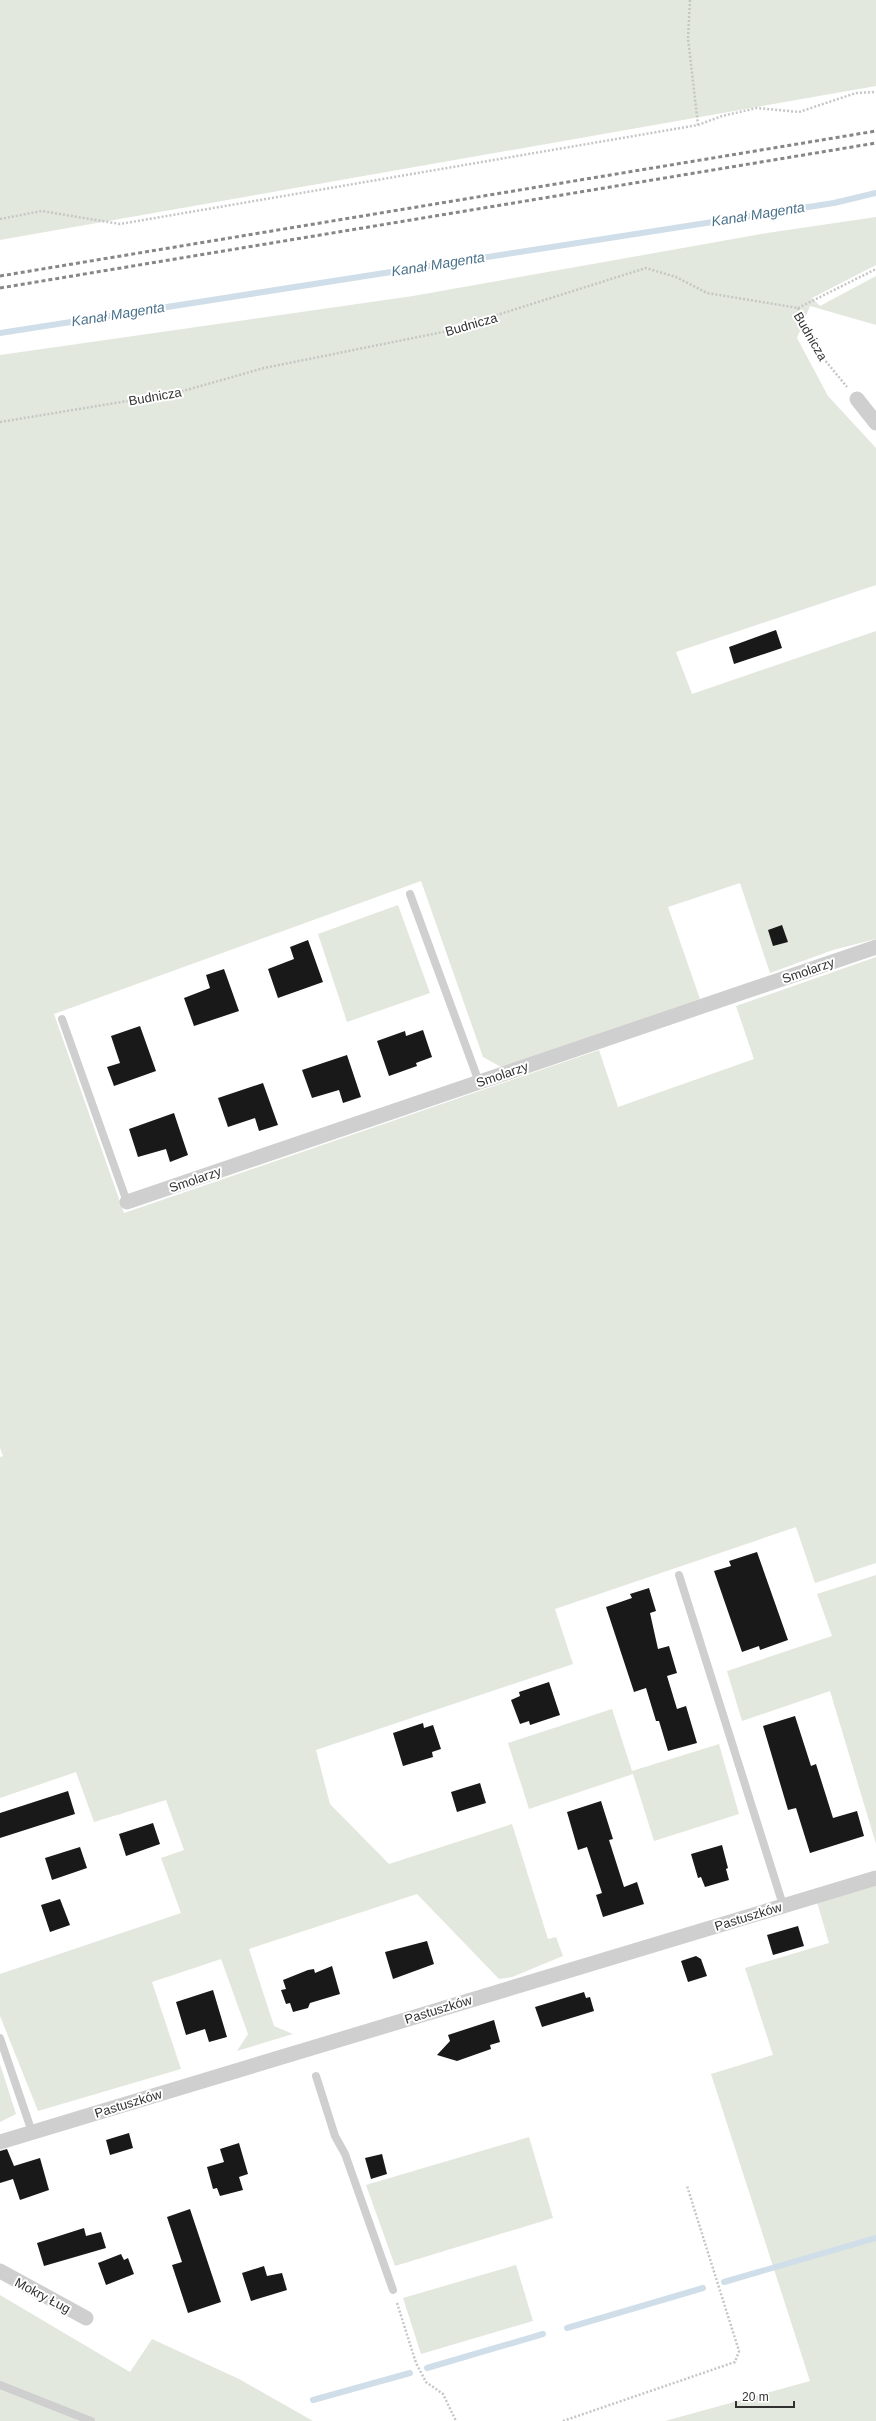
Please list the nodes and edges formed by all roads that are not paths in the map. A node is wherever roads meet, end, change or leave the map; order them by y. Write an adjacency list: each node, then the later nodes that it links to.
1 (857, 399): 2 (street)
2 (876, 423)
3 (410, 894): 6 (lane)
4 (876, 947): 6 (street, Smolarzy)
5 (62, 1019): 7 (lane)
6 (479, 1082): 7 (street, Smolarzy)
7 (127, 1202)
8 (680, 1575): 10 (lane)
9 (876, 1878): 10 (street, Pastuszków)
10 (783, 1905): 13 (street, Pastuszków)
11 (0, 2038): 13 (lane)
12 (316, 2076): 16 (lane)
13 (32, 2132): 14 (street, Pastuszków)
14 (0, 2142)
15 (0, 2271): 17 (street, Mokry Ług)
16 (393, 2290)
17 (86, 2318)
18 (0, 2385): 19 (lane)
19 (91, 2421)

